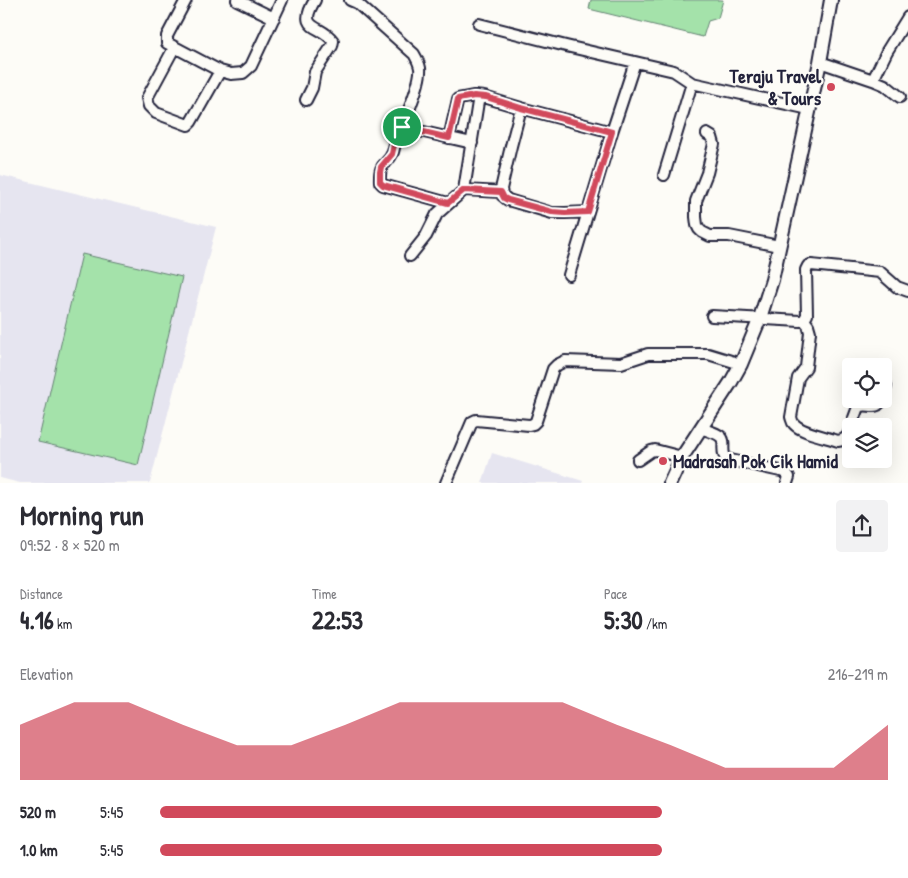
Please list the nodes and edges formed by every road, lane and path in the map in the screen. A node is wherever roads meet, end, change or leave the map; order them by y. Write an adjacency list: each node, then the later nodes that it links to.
1 (186, 0): 10 (street)
2 (237, 0): 8 (street)
3 (282, 0): 8 (street)
4 (315, 0): 18 (street)
5 (350, 0): 21 (street)
6 (832, 0): 12 (main road)
7 (908, 17): 14 (street)
8 (274, 18): 13 (street)
9 (479, 24): 11 (street)
10 (174, 48): 13 (street); 13 (street)
11 (635, 62): 15 (street); 22 (street)
12 (820, 62): 14 (street); 20 (main road)
13 (220, 71)
14 (873, 80): 17 (street)
15 (692, 83): 20 (street); 26 (street)
16 (484, 97): 19 (street); 24 (street); 25 (street)
17 (900, 97)
18 (306, 100)
19 (521, 108): 22 (street); 28 (street)
20 (809, 109): 31 (main road)
21 (402, 127): 24 (street); 29 (street)
22 (612, 132): 30 (street)
23 (707, 134): 31 (street)
24 (449, 138): 25 (street)
25 (472, 143): 27 (street)
26 (664, 175)
27 (464, 190): 28 (street); 29 (street)
28 (501, 192): 30 (street)
29 (448, 203): 32 (street)
30 (588, 212): 33 (street)
31 (779, 246): 36 (main road)
32 (410, 256)
33 (569, 275)
34 (908, 292): 37 (street)
35 (712, 316): 36 (street)
36 (760, 318): 37 (street); 38 (main road)
37 (804, 320): 40 (street)
38 (741, 364): 39 (main road); 43 (street)
39 (701, 428): 41 (main road); 45 (street)
40 (842, 440)
41 (682, 457): 42 (street); 44 (main road)
42 (638, 460)
43 (446, 483)
44 (670, 483)
45 (787, 483)

